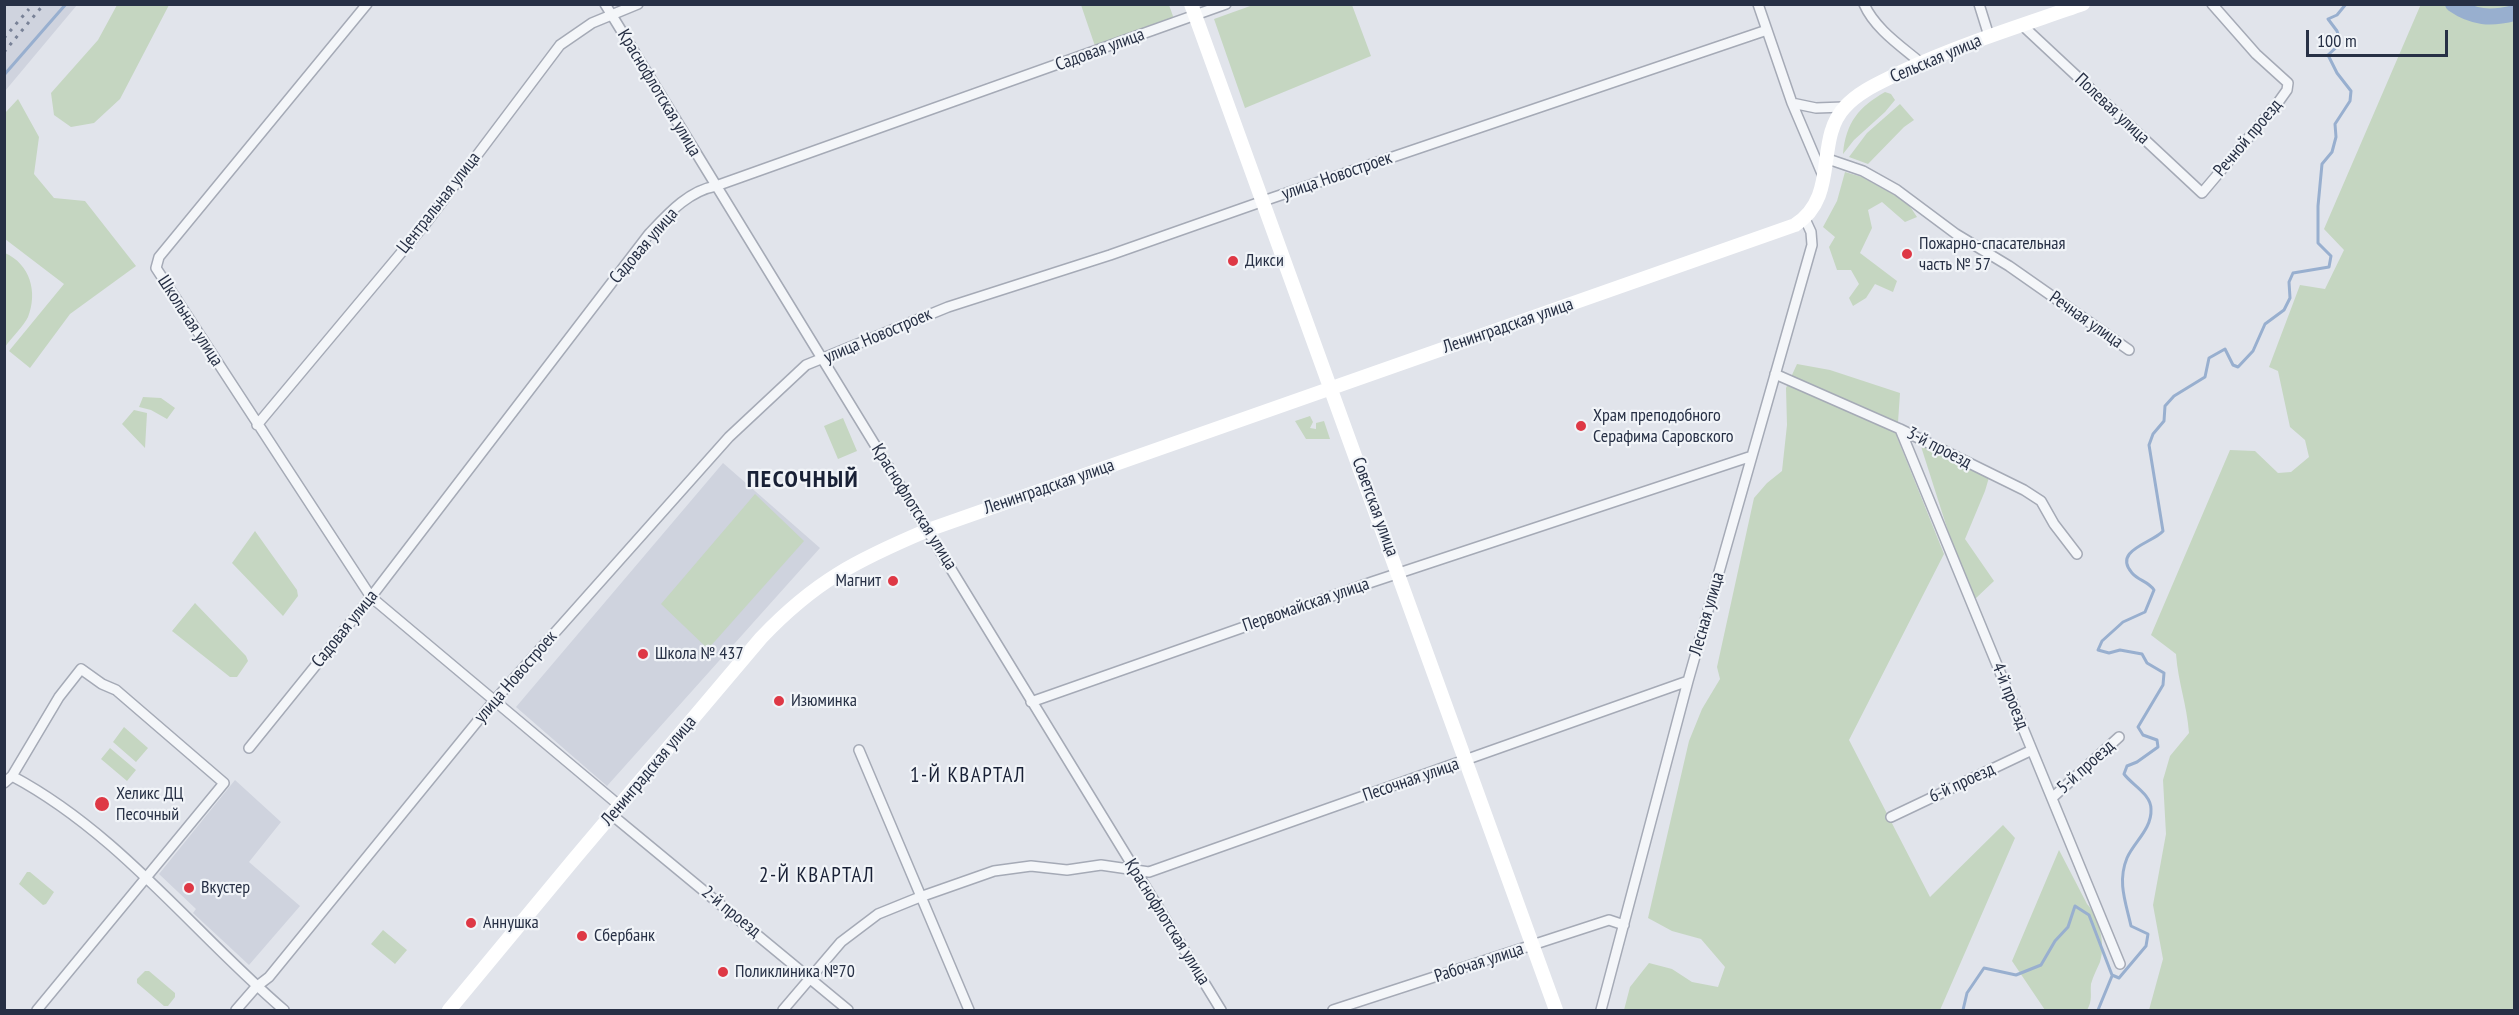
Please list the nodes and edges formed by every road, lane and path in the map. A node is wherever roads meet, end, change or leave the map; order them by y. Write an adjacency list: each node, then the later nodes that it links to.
1 (367, 4): 28 (street, Школьная улица)
2 (605, 4): 11 (street, Краснофлотская улица)
3 (638, 4): 11 (street, Центральная улица)
4 (1226, 4): 10 (street, Садовая улица)
5 (1758, 4): 13 (street)
6 (1864, 4): 15 (street)
7 (1979, 4): 14 (street)
8 (2083, 4): 12 (main road, Сельская улица)
9 (2212, 4): 21 (street, Речной проезд)
10 (1193, 10): 20 (street, Садовая улица); 22 (main road, Советская улица)
11 (611, 14): 20 (street, Краснофлотская улица); 28 (street, Центральная улица)
12 (2022, 25): 14 (main road, Сельская улица); 21 (street, Полевая улица)
13 (1767, 30): 16 (street); 22 (street, улица Новостроек)
14 (1989, 36): 15 (main road, Сельская улица)
15 (1921, 63): 17 (main road, Сельская улица)
16 (1792, 103): 17 (street); 19 (street)
17 (1844, 108): 18 (main road)
18 (1828, 159): 19 (main road); 24 (street, Речная улица)
19 (1825, 178): 23 (main road)
20 (716, 186): 25 (street, Краснофлотская улица); 34 (street, Садовая улица)
21 (2202, 193)
22 (1263, 201): 25 (street, улица Новостроек); 27 (main road, Советская улица)
23 (1809, 213): 26 (street, Лесная улица); 27 (main road, Ленинградская улица)
24 (2129, 350)
25 (822, 360): 31 (street, Краснофлотская улица); 36 (street, улица Новостроек)
26 (1775, 374): 29 (street, 3-й проезд); 30 (street, Лесная улица)
27 (1332, 388): 31 (main road, Ленинградская улица); 33 (main road, Советская улица)
28 (257, 425): 34 (street, Школьная улица)
29 (1900, 429): 32 (street, 3-й проезд); 41 (street, 4-й проезд)
30 (1752, 456): 33 (street, Первомайская улица); 35 (street, Лесная улица)
31 (928, 530): 37 (street, Краснофлотская улица); 45 (main road, Ленинградская улица)
32 (2077, 554)
33 (1399, 573): 37 (street, Первомайская улица); 42 (main road, Советская улица)
34 (371, 597): 36 (street, Школьная улица); 39 (street, Садовая улица)
35 (1688, 681): 42 (street, Песочная улица); 50 (street, Лесная улица)
36 (494, 701): 45 (street, 2-й проезд); 54 (street, улица Новостроек)
37 (1031, 702): 47 (street, Краснофлотская улица)
38 (2119, 737): 44 (street, 5-й проезд)
39 (249, 748)
40 (860, 750): 49 (street)
41 (2032, 750): 44 (street, 4-й проезд); 46 (street, 6-й проезд)
42 (1465, 761): 47 (street, Песочная улица); 51 (main road, Советская улица)
43 (8, 780): 48 (street); 48 (street)
44 (2052, 798): 52 (street, 4-й проезд)
45 (616, 810): 53 (street, 2-й проезд); 58 (main road, Ленинградская улица)
46 (1892, 817)
47 (1133, 868): 49 (street, Песочная улица); 62 (street, Краснофлотская улица)
48 (146, 877): 54 (street); 55 (street)
49 (920, 897): 53 (street, Песочная улица); 61 (street)
50 (1624, 925): 51 (street, Рабочая улица); 65 (street, Лесная улица)
51 (1534, 946): 63 (street, Рабочая улица); 64 (main road, Советская улица)
52 (2120, 964)
53 (811, 978): 59 (street, Песочная улица); 60 (street, 2-й проезд)
54 (256, 987): 56 (street, улица Новостроек); 57 (street)
55 (37, 1011)
56 (236, 1011)
57 (284, 1011)
58 (449, 1011)
59 (783, 1011)
60 (848, 1011)
61 (969, 1011)
62 (1221, 1011)
63 (1334, 1011)
64 (1556, 1011)
65 (1601, 1011)

